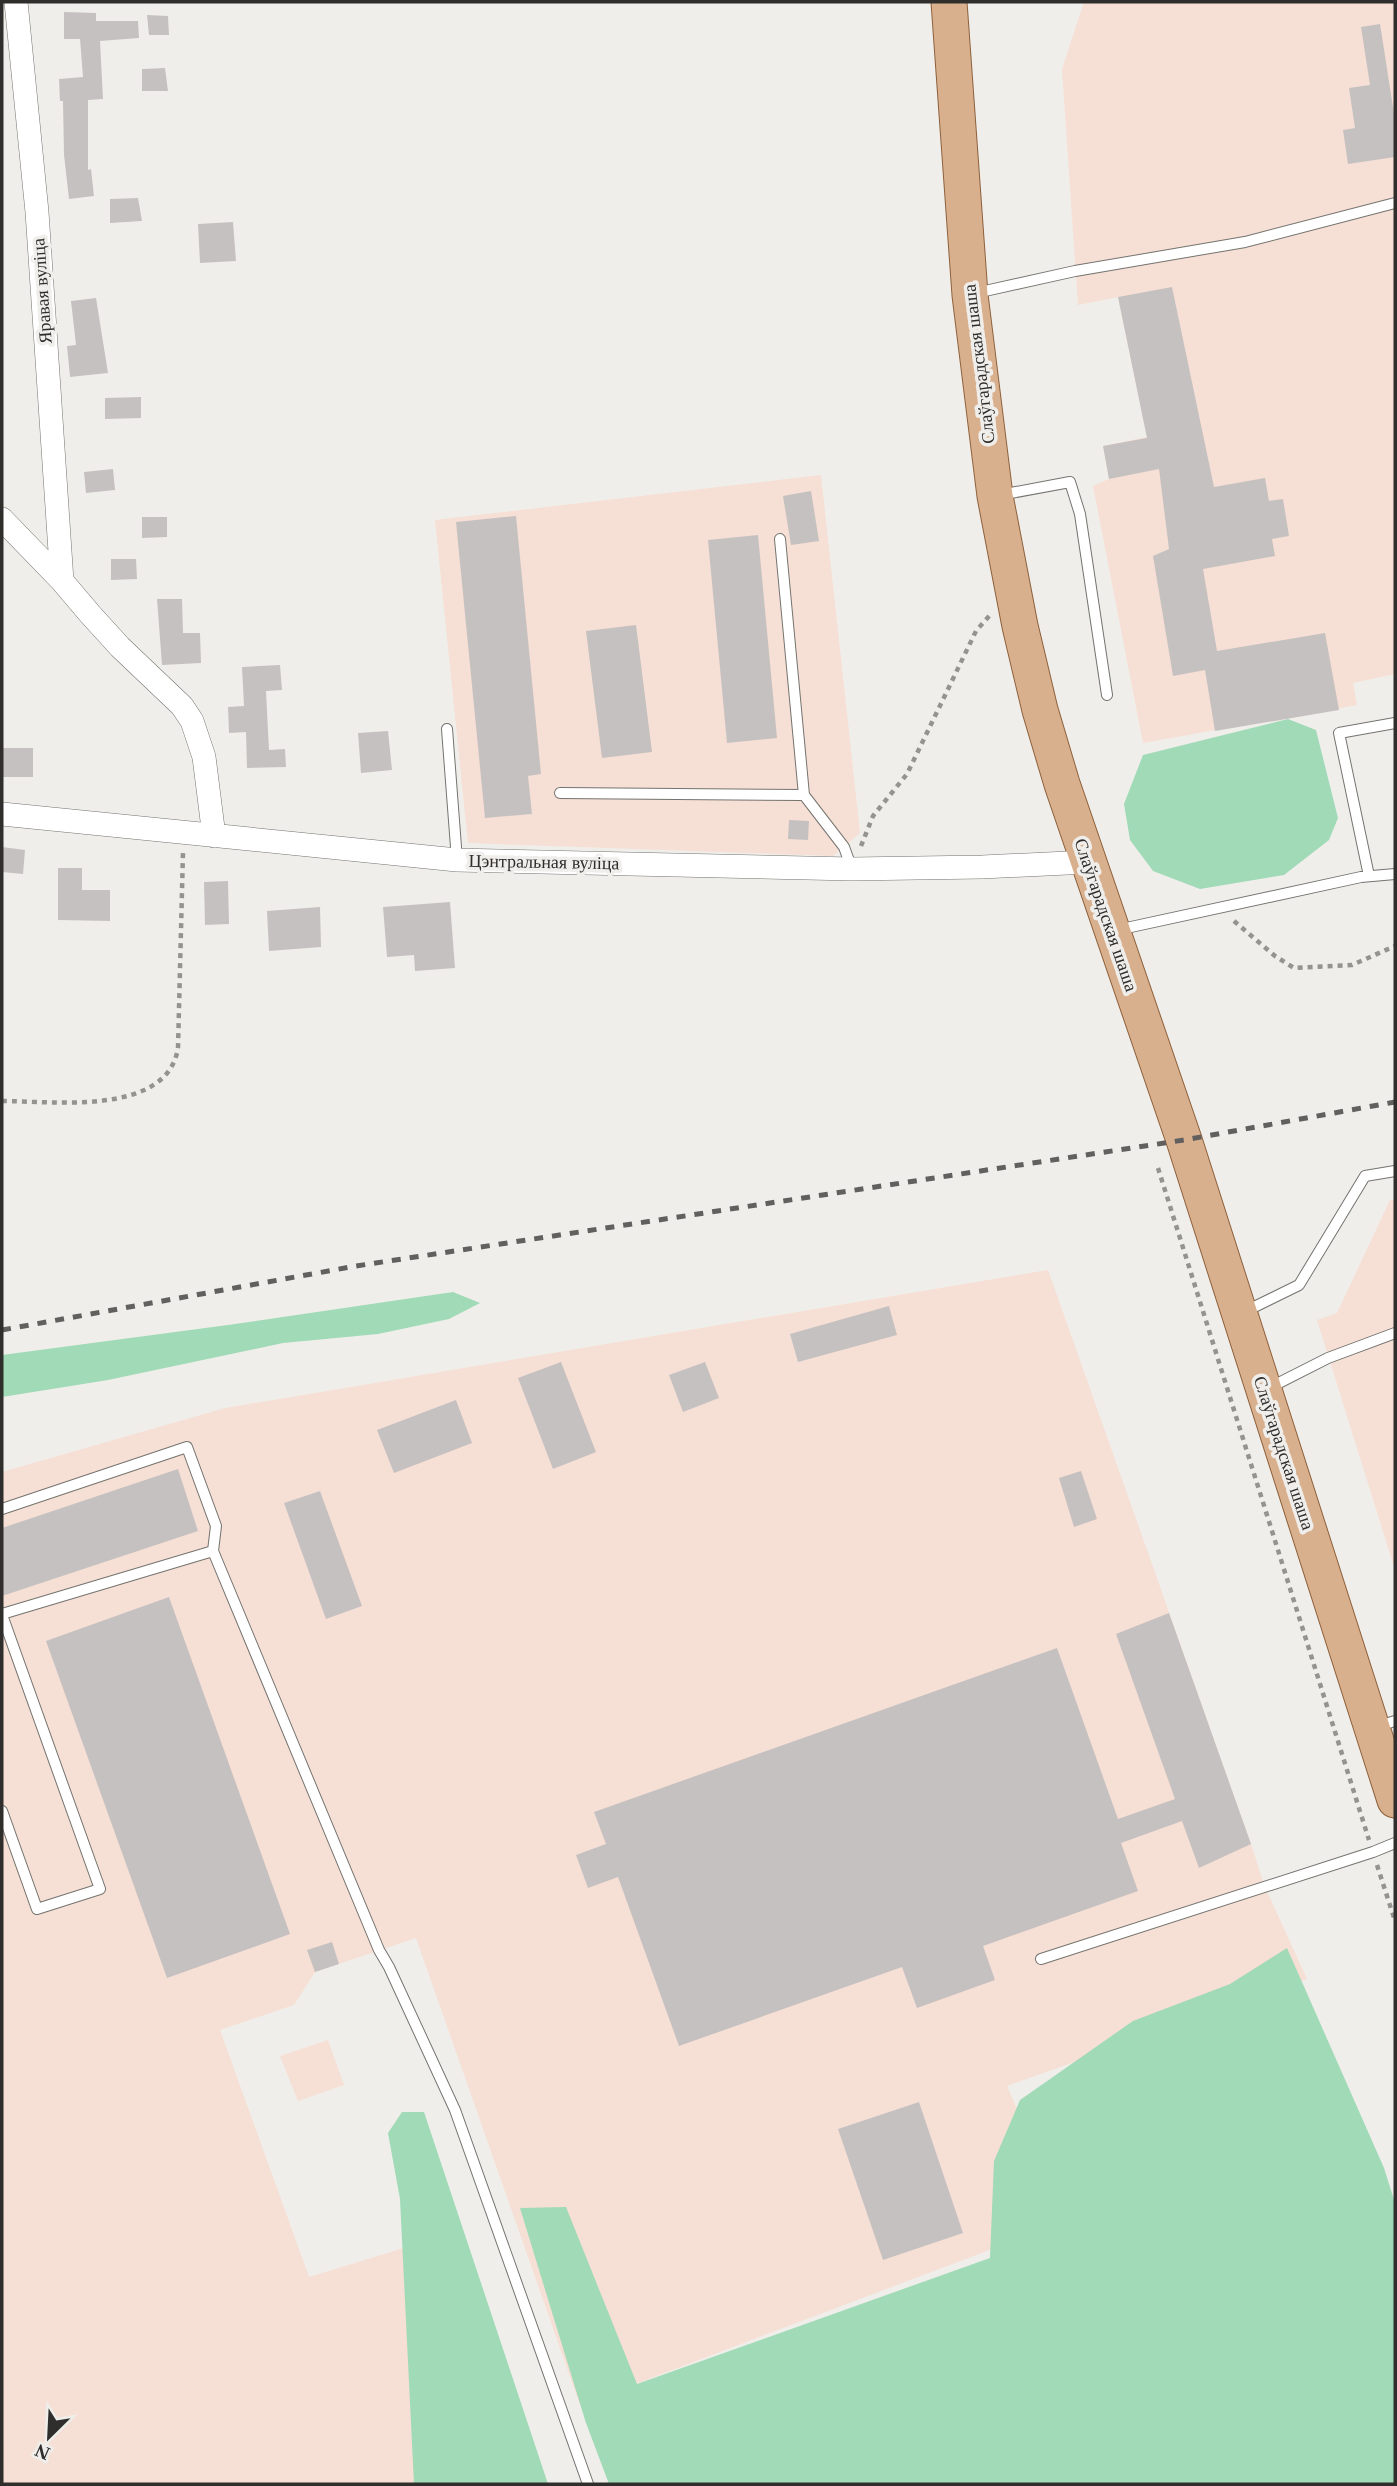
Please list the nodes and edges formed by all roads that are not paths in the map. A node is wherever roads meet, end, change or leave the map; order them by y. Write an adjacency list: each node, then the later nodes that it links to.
1 (16, 2): 8 (street, Яравая вуліца)
2 (949, 2): 4 (main road, Слаўгарадская шаша)
3 (1395, 203): 4 (lane)
4 (970, 295): 5 (main road, Слаўгарадская шаша)
5 (995, 496): 9 (lane); 17 (main road, Слаўгарадская шаша)
6 (2, 519): 8 (street)
7 (780, 539): 13 (lane)
8 (62, 581): 15 (street)
9 (1107, 695)
10 (1395, 723): 20 (lane)
11 (446, 729): 16 (lane)
12 (560, 793): 13 (lane)
13 (804, 795): 18 (lane)
14 (2, 814): 15 (street, Цэнтральная вуліца)
15 (214, 836): 16 (street, Цэнтральная вуліца)
16 (457, 860): 18 (street, Цэнтральная вуліца)
17 (1088, 862): 18 (street, Цэнтральная вуліца); 21 (main road, Слаўгарадская шаша)
18 (852, 869)
19 (1395, 874): 20 (lane)
20 (1369, 876): 21 (lane)
21 (1111, 931): 23 (main road, Слаўгарадская шаша)
22 (1395, 1171): 23 (lane)
23 (1240, 1314): 25 (main road, Слаўгарадская шаша)
24 (1395, 1333): 25 (lane)
25 (1264, 1390): 29 (main road, Слаўгарадская шаша)
26 (2, 1508): 27 (lane)
27 (213, 1551): 28 (lane); 34 (lane)
28 (2, 1615): 31 (lane)
29 (1384, 1725): 30 (main road, Слаўгарадская шаша)
30 (1395, 1800)
31 (2, 1811)
32 (1395, 1843): 33 (lane)
33 (1041, 1959)
34 (588, 2484)

